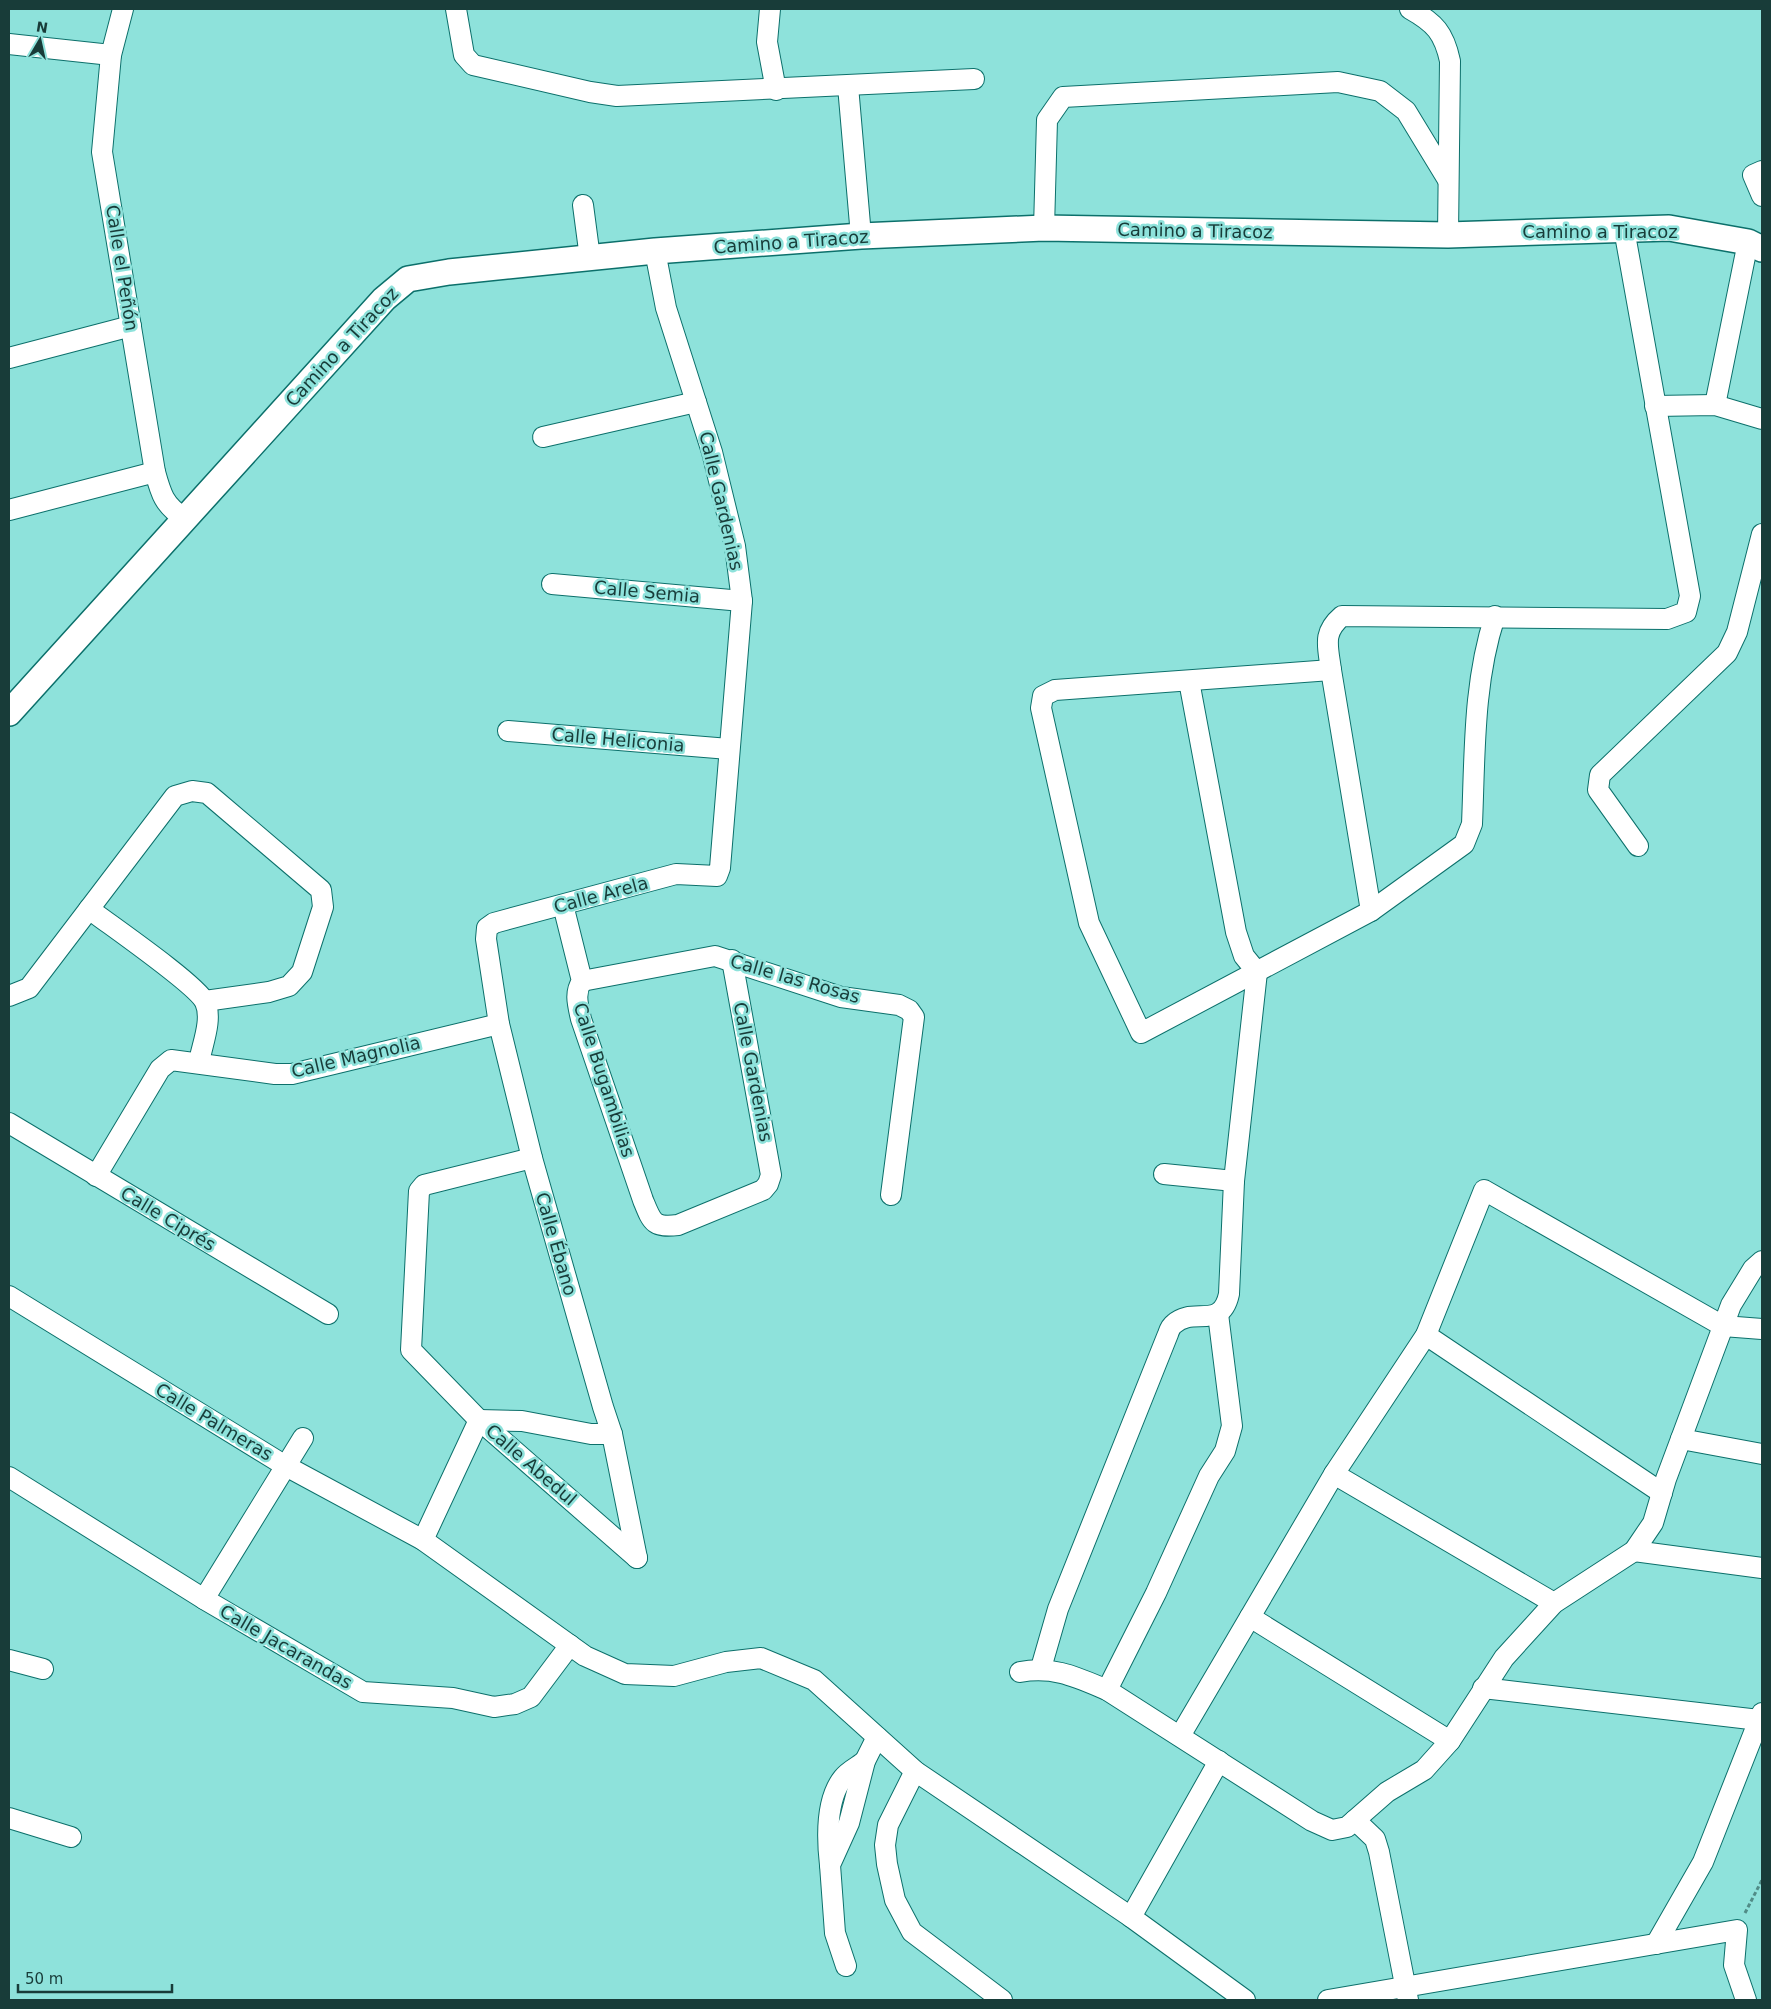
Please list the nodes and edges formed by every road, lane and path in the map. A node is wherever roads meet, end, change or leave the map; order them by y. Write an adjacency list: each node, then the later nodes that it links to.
1 (123, 9): 6 (street, Calle el Peñón)
2 (456, 9): 9 (street)
3 (770, 9): 9 (street)
4 (1410, 9): 11 (street)
5 (9, 44): 6 (street)
6 (111, 55): 21 (street, Calle el Peñón)
7 (974, 79): 8 (street)
8 (848, 86): 9 (street); 17 (street)
9 (776, 90)
10 (1762, 171): 12 (street)
11 (1448, 180): 14 (street); 16 (street)
12 (1762, 196)
13 (583, 206): 20 (street)
14 (1044, 228): 16 (street, Camino a Tiracoz); 17 (street, Camino a Tiracoz)
15 (1624, 230): 16 (street, Camino a Tiracoz); 18 (street, Camino a Tiracoz); 25 (street)
16 (1448, 235)
17 (861, 236): 19 (street, Camino a Tiracoz)
18 (1755, 246): 24 (street)
19 (655, 251): 20 (street, Camino a Tiracoz); 23 (street, Calle Gardenias)
20 (590, 258): 30 (street, Camino a Tiracoz)
21 (131, 326): 22 (street); 28 (street, Calle el Peñón)
22 (9, 358)
23 (696, 402): 27 (street); 33 (street, Calle Gardenias)
24 (1715, 405): 25 (street); 26 (street)
25 (1655, 406): 34 (street)
26 (1762, 419)
27 (542, 437)
28 (154, 472): 29 (street); 30 (street, Calle el Peñón)
29 (9, 510)
30 (184, 518): 37 (street, Camino a Tiracoz)
31 (1762, 534): 40 (street)
32 (552, 584): 33 (street, Calle Semia)
33 (742, 601): 39 (street, Calle Gardenias)
34 (1495, 616): 35 (street); 44 (street)
35 (1331, 670): 36 (street); 44 (street)
36 (1190, 681): 47 (street); 47 (street)
37 (9, 713)
38 (508, 731): 39 (street, Calle Heliconia)
39 (729, 749): 41 (street, Calle Gardenias)
40 (1638, 846)
41 (717, 876): 42 (street, Calle Arela)
42 (563, 906): 45 (street, Calle Arela); 48 (street, Calle Bugambilias)
43 (89, 909): 49 (street); 50 (street); 50 (street)
44 (1371, 911): 47 (street)
45 (487, 928): 51 (street, Calle Ébano)
46 (732, 960): 48 (street, Calle las Rosas); 58 (street, Calle las Rosas); 59 (street, Calle Gardenias)
47 (1257, 972): 57 (street)
48 (582, 981): 59 (street, Calle Bugambilias)
49 (9, 996)
50 (205, 1001): 52 (street)
51 (499, 1024): 52 (street, Calle Magnolia); 54 (street, Calle Ébano)
52 (199, 1062): 56 (street, Calle Magnolia)
53 (9, 1123): 56 (street, Calle Ciprés)
54 (532, 1158): 67 (street); 68 (street, Calle Ébano)
55 (1164, 1174): 57 (street)
56 (96, 1176): 62 (street, Calle Ciprés)
57 (1234, 1181): 63 (street)
58 (891, 1196)
59 (656, 1224)
60 (1762, 1261): 64 (street)
61 (9, 1296): 72 (street, Calle Palmeras)
62 (328, 1314)
63 (1218, 1314): 85 (street); 89 (street)
64 (1723, 1326): 65 (street); 66 (street); 70 (street)
65 (1762, 1329)
66 (1426, 1335): 73 (street); 75 (street)
67 (478, 1420): 68 (street); 76 (street, Calle Abedul); 78 (street, Calle Abedul)
68 (612, 1434): 78 (street, Calle Ébano)
69 (303, 1438): 72 (street)
70 (1681, 1439): 71 (street); 75 (street)
71 (1762, 1454)
72 (284, 1465): 76 (street, Calle Palmeras); 80 (street)
73 (1334, 1474): 81 (street); 82 (street)
74 (9, 1477): 80 (street, Calle Jacarandas)
75 (1662, 1493): 77 (street)
76 (423, 1540): 83 (street, Calle Palmeras)
77 (1634, 1551): 79 (street); 81 (street)
78 (637, 1558)
79 (1762, 1568)
80 (204, 1599): 83 (street, Calle Jacarandas)
81 (1554, 1603): 88 (street)
82 (1250, 1617): 91 (street); 93 (street)
83 (570, 1645): 92 (street, Calle Palmeras)
84 (9, 1660): 86 (street)
85 (1041, 1668): 87 (street); 89 (street)
86 (43, 1669)
87 (1020, 1672)
88 (1483, 1688): 90 (street); 93 (street)
89 (1107, 1690): 91 (street)
90 (1760, 1717): 102 (street)
91 (1180, 1736): 94 (street)
92 (877, 1737): 95 (street, Calle Palmeras); 103 (street)
93 (1450, 1741): 97 (street)
94 (1219, 1761): 97 (street); 100 (street)
95 (915, 1770): 100 (street, Calle Palmeras); 105 (street)
96 (9, 1818): 98 (street)
97 (1355, 1820): 104 (street)
98 (71, 1837)
99 (1762, 1880): 101 (path)
100 (1131, 1917): 106 (street, Calle Palmeras)
101 (1736, 1930): 102 (street); 108 (street)
102 (1656, 1944): 104 (street)
103 (846, 1966)
104 (1406, 1993): 107 (street)
105 (1002, 2000)
106 (1245, 2000)
107 (1328, 2000)
108 (1746, 2000)

